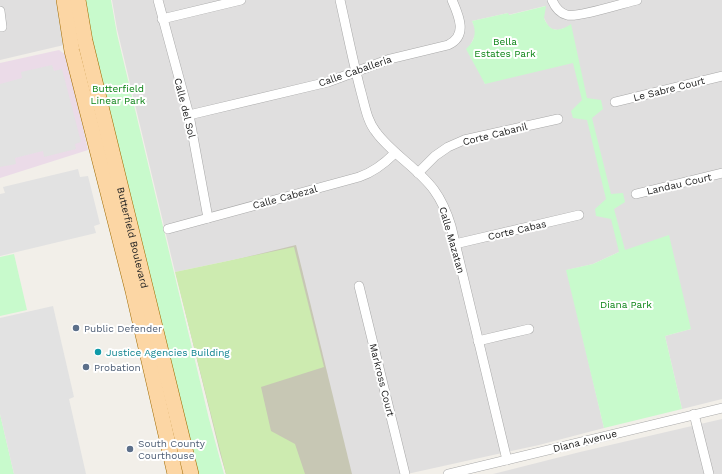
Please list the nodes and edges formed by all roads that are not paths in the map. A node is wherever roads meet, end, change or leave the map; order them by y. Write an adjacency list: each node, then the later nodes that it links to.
1 (64, 0): 31 (main road, Butterfield Boulevard)
2 (78, 0): 32 (main road, Butterfield Boulevard)
3 (158, 0): 10 (street, Calle del Sol)
4 (241, 0): 10 (street)
5 (340, 0): 12 (street, Calle Mazatan)
6 (452, 0): 12 (street, Calle Caballeria)
7 (552, 0): 8 (street)
8 (637, 0)
9 (0, 11): 11 (street)
10 (162, 19): 15 (street, Calle del Sol)
11 (0, 28)
12 (356, 71): 15 (street, Calle Caballeria); 17 (street, Calle Mazatan)
13 (722, 76): 14 (street, Le Sabre Court)
14 (615, 102)
15 (189, 115): 22 (street, Calle del Sol)
16 (558, 119): 18 (street, Corte Cabanil)
17 (395, 153): 18 (street, Calle Mazatan); 22 (street, Calle Cabezal)
18 (418, 173): 24 (street, Calle Mazatan)
19 (722, 173): 20 (street, Landau Court)
20 (636, 194)
21 (579, 215): 24 (street, Corte Cabas)
22 (208, 218): 23 (street, Calle Cabezal)
23 (168, 229)
24 (455, 244): 27 (street, Calle Mazatan)
25 (359, 286): 33 (street, Markross Court)
26 (529, 329): 27 (street)
27 (478, 342): 30 (street, Calle Mazatan)
28 (722, 408): 29 (street, Diana Avenue)
29 (694, 414): 30 (street, Diana Avenue); 35 (street)
30 (507, 460): 34 (street, Diana Avenue)
31 (175, 474)
32 (191, 474)
33 (405, 474)
34 (448, 474)
35 (709, 474)

